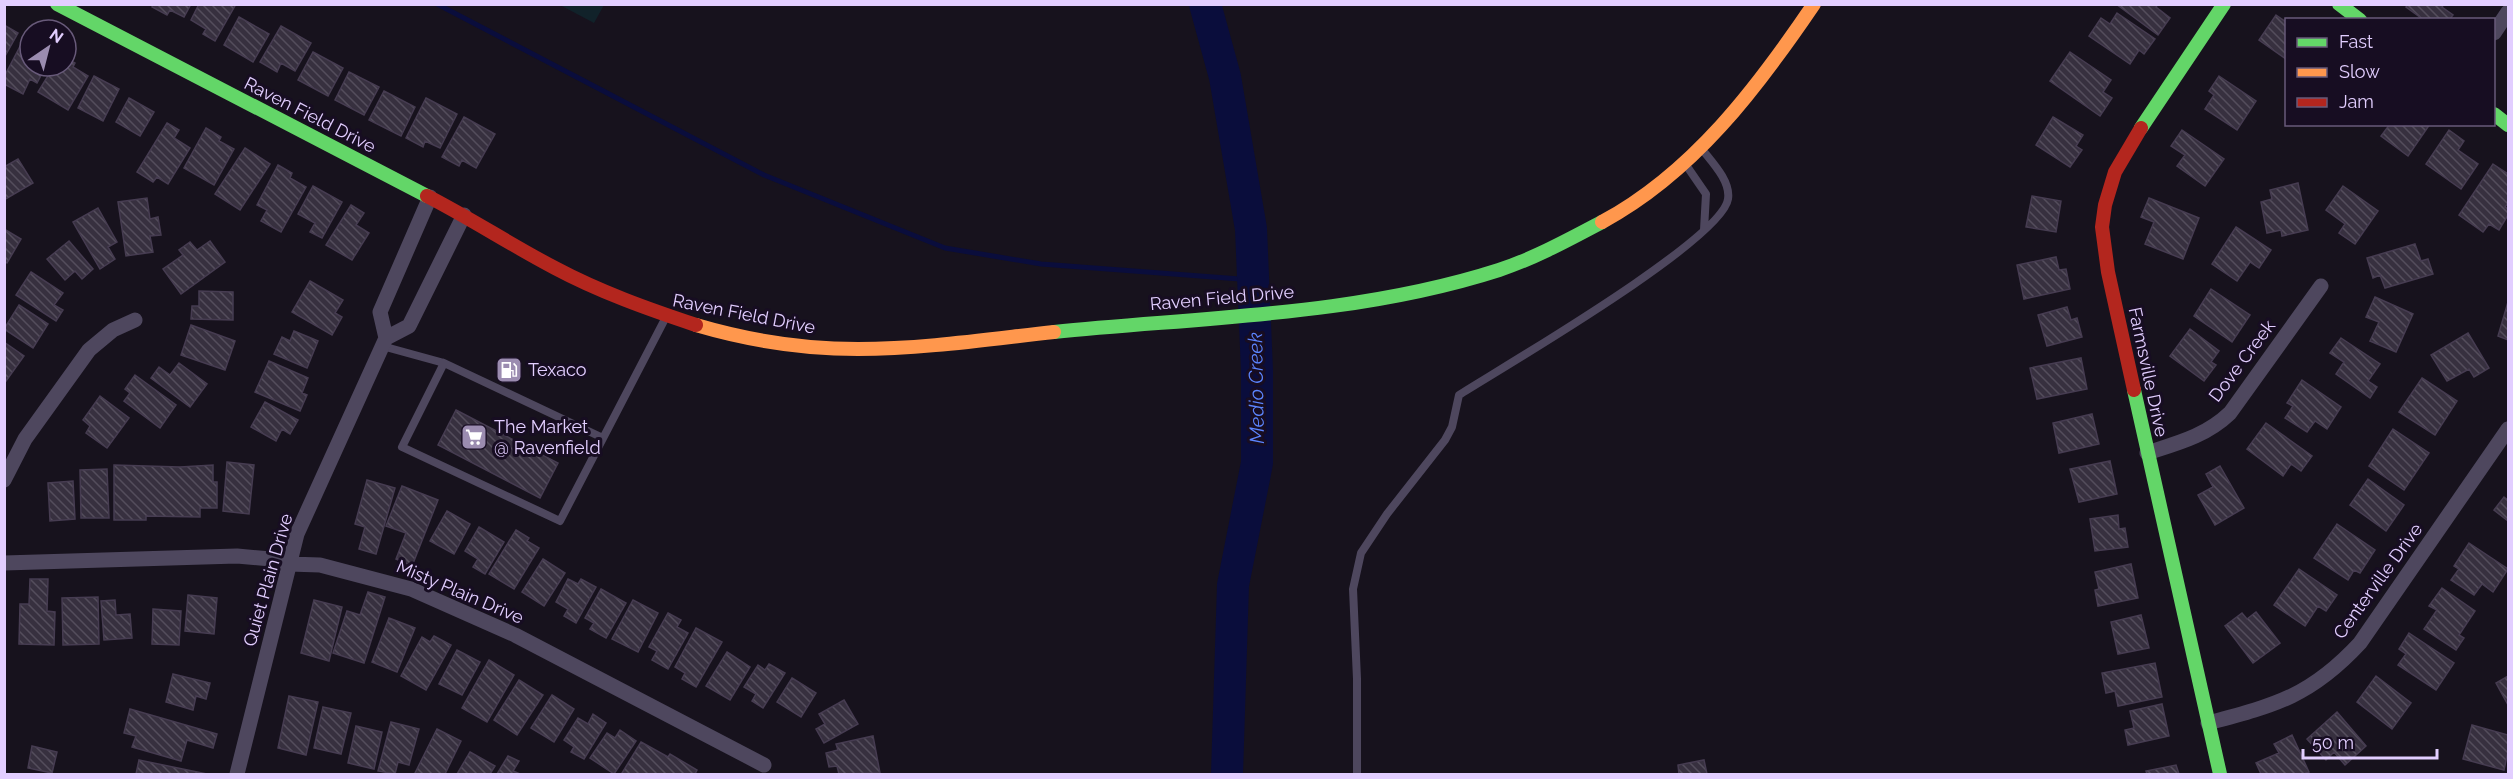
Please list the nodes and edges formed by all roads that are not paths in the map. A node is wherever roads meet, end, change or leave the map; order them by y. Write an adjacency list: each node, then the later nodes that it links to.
1 (57, 4): 12 (street, Raven Field Drive)
2 (1814, 4): 10 (street, Raven Field Drive)
3 (2224, 4): 22 (street, Farmsville Drive)
4 (2339, 4): 6 (street)
5 (2508, 12): 7 (street)
6 (2357, 18)
7 (2495, 30)
8 (2495, 115): 9 (street)
9 (2508, 125)
10 (1700, 146): 11 (street, Raven Field Drive); 14 (lane)
11 (1683, 161): 14 (lane); 16 (street, Raven Field Drive)
12 (430, 197): 13 (street, Raven Field Drive); 18 (street)
13 (464, 215): 16 (street, Raven Field Drive); 18 (street)
14 (1704, 231): 29 (lane)
15 (2321, 286): 22 (street, Dove Creek)
16 (666, 317): 21 (lane)
17 (135, 320): 23 (street)
18 (384, 342): 19 (lane); 25 (street, Quiet Plain Drive)
19 (444, 363): 21 (lane); 21 (lane)
20 (2508, 429): 26 (street, Centerville Drive)
21 (603, 438)
22 (2147, 453): 26 (street, Farmsville Drive)
23 (4, 480)
24 (4, 563): 25 (street, Misty Plain Drive)
25 (289, 564): 27 (street, Misty Plain Drive); 28 (street, Quiet Plain Drive)
26 (2208, 723): 30 (street, Farmsville Drive)
27 (764, 765)
28 (237, 774)
29 (1358, 774)
30 (2220, 774)

